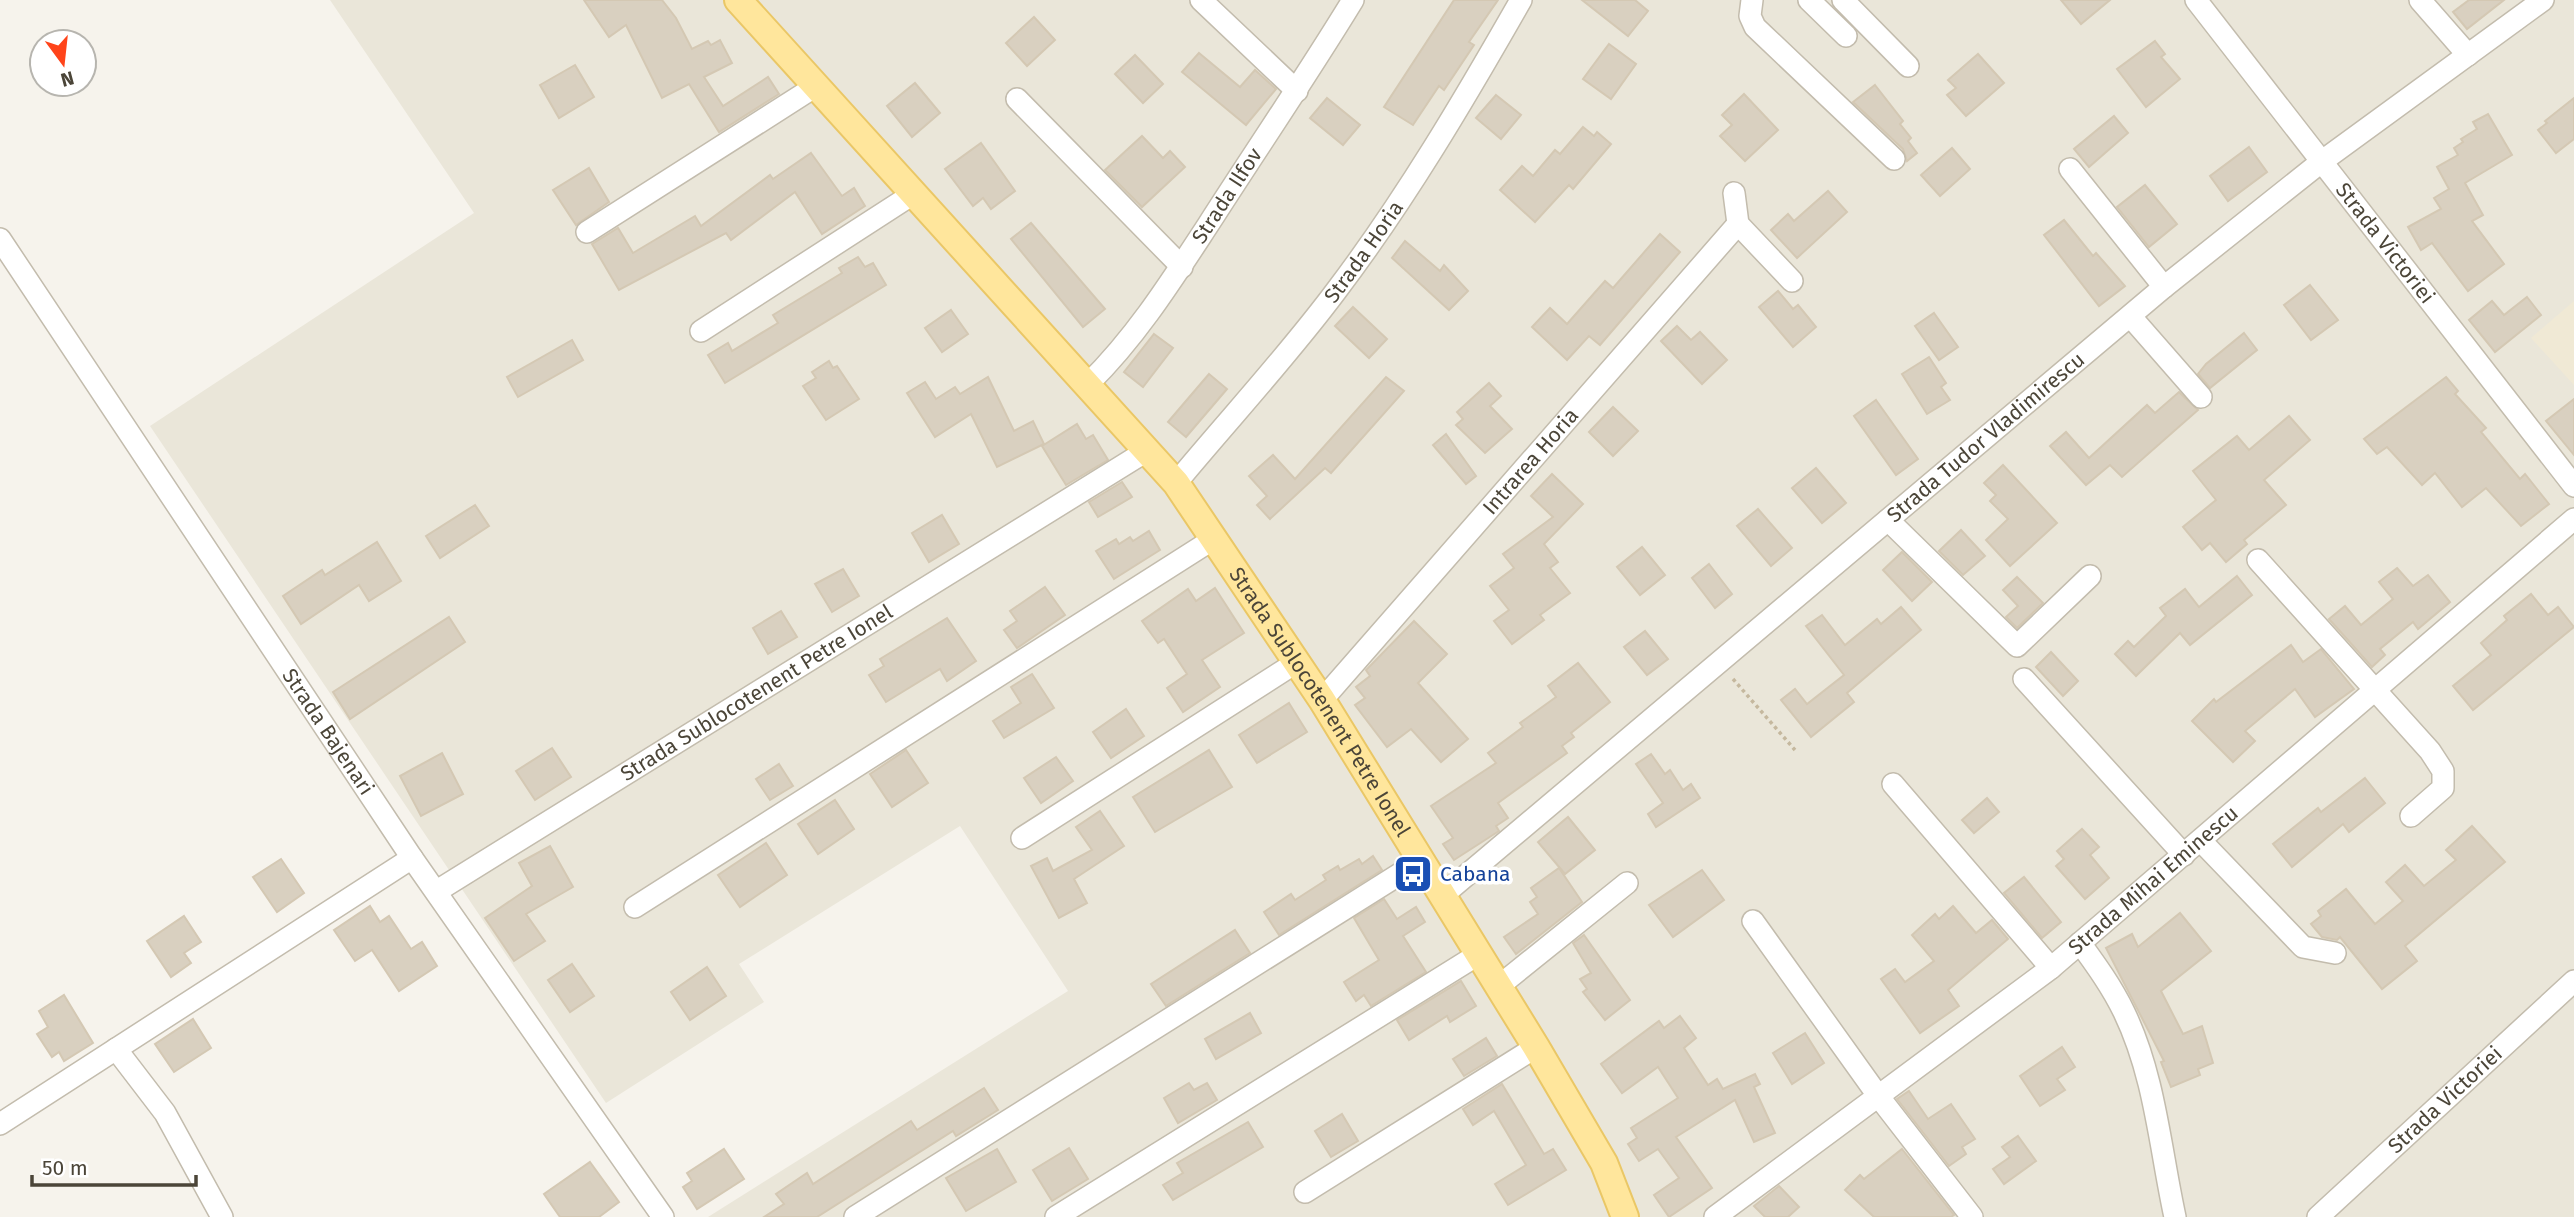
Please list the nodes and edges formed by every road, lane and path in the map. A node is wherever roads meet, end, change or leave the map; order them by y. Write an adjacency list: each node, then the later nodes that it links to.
1 (738, 0): 14 (main road, Strada Sublocotenent Petre Ionel)
2 (1201, 0): 15 (street)
3 (1353, 0): 15 (street, Strada Ilfov)
4 (1521, 0): 33 (street, Strada Horia)
5 (1752, 0): 17 (street)
6 (1810, 0): 11 (street)
7 (1843, 0): 13 (street)
8 (2196, 0): 18 (street, Strada Victoriei)
9 (2420, 0): 12 (street)
10 (2543, 0): 12 (street, Strada Tudor Vladimirescu)
11 (1846, 36)
12 (2468, 55): 18 (street, Strada Tudor Vladimirescu)
13 (1908, 66)
14 (816, 86): 21 (main road, Strada Sublocotenent Petre Ionel); 23 (street)
15 (1297, 91): 25 (street, Strada Ilfov)
16 (1017, 99): 25 (street)
17 (1894, 159)
18 (2321, 162): 27 (street, Strada Tudor Vladimirescu); 34 (street, Strada Victoriei)
19 (2070, 169): 27 (street)
20 (1734, 193): 22 (street)
21 (913, 194): 29 (street); 30 (main road, Strada Sublocotenent Petre Ionel)
22 (1738, 224): 26 (street); 44 (street, Intrarea Horia)
23 (587, 232)
24 (0, 239): 50 (street, Strada Bajenari)
25 (1182, 267): 30 (street, Strada Ilfov)
26 (1792, 281)
27 (2164, 288): 28 (street, Strada Tudor Vladimirescu)
28 (2131, 317): 31 (street); 36 (street, Strada Tudor Vladimirescu)
29 (701, 331)
30 (1089, 383): 32 (main road, Strada Sublocotenent Petre Ionel)
31 (2201, 397)
32 (1148, 450): 33 (main road, Strada Sublocotenent Petre Ionel); 53 (street, Strada Sublocotenent Petre Ionel)
33 (1176, 483): 37 (main road, Strada Sublocotenent Petre Ionel)
34 (2574, 486)
35 (2574, 519): 43 (street, Strada Mihai Eminescu)
36 (1888, 520): 39 (street); 40 (street, Strada Tudor Vladimirescu)
37 (1215, 538): 41 (main road, Strada Sublocotenent Petre Ionel); 55 (street)
38 (2258, 560): 43 (street)
39 (2090, 576)
40 (1718, 661): 45 (path); 54 (street, Strada Tudor Vladimirescu)
41 (1297, 662): 44 (main road, Strada Sublocotenent Petre Ionel); 48 (street)
42 (2024, 679): 49 (street)
43 (2375, 692): 47 (street); 49 (street, Strada Mihai Eminescu)
44 (1322, 700): 51 (main road, Strada Sublocotenent Petre Ionel)
45 (1795, 750)
46 (1893, 784): 60 (street)
47 (2411, 816)
48 (1022, 838)
49 (2193, 848): 57 (street, Strada Mihai Eminescu); 58 (street)
50 (412, 858): 53 (street, Strada Bajenari); 64 (street)
51 (1422, 860): 54 (main road, Strada Sublocotenent Petre Ionel); 71 (street)
52 (1628, 883): 62 (street)
53 (437, 891): 70 (street, Strada Bajenari)
54 (1443, 895): 59 (main road, Strada Sublocotenent Petre Ionel)
55 (635, 907)
56 (1753, 921): 65 (street)
57 (2080, 943): 60 (street, Strada Mihai Eminescu); 75 (street)
58 (2335, 953)
59 (1479, 954): 62 (main road, Strada Sublocotenent Petre Ionel); 72 (street)
60 (2050, 968): 65 (street, Strada Mihai Eminescu)
61 (2574, 981): 76 (street, Strada Victoriei)
62 (1499, 986): 63 (main road, Strada Sublocotenent Petre Ionel)
63 (1536, 1047): 67 (street); 68 (main road, Strada Sublocotenent Petre Ionel)
64 (116, 1049): 66 (street); 69 (street)
65 (1879, 1097): 73 (street, Strada Mihai Eminescu); 74 (street)
66 (0, 1124)
67 (1305, 1192)
68 (1623, 1216)
69 (222, 1217)
70 (663, 1217)
71 (855, 1217)
72 (1056, 1217)
73 (1715, 1217)
74 (1972, 1217)
75 (2175, 1217)
76 (2318, 1217)

